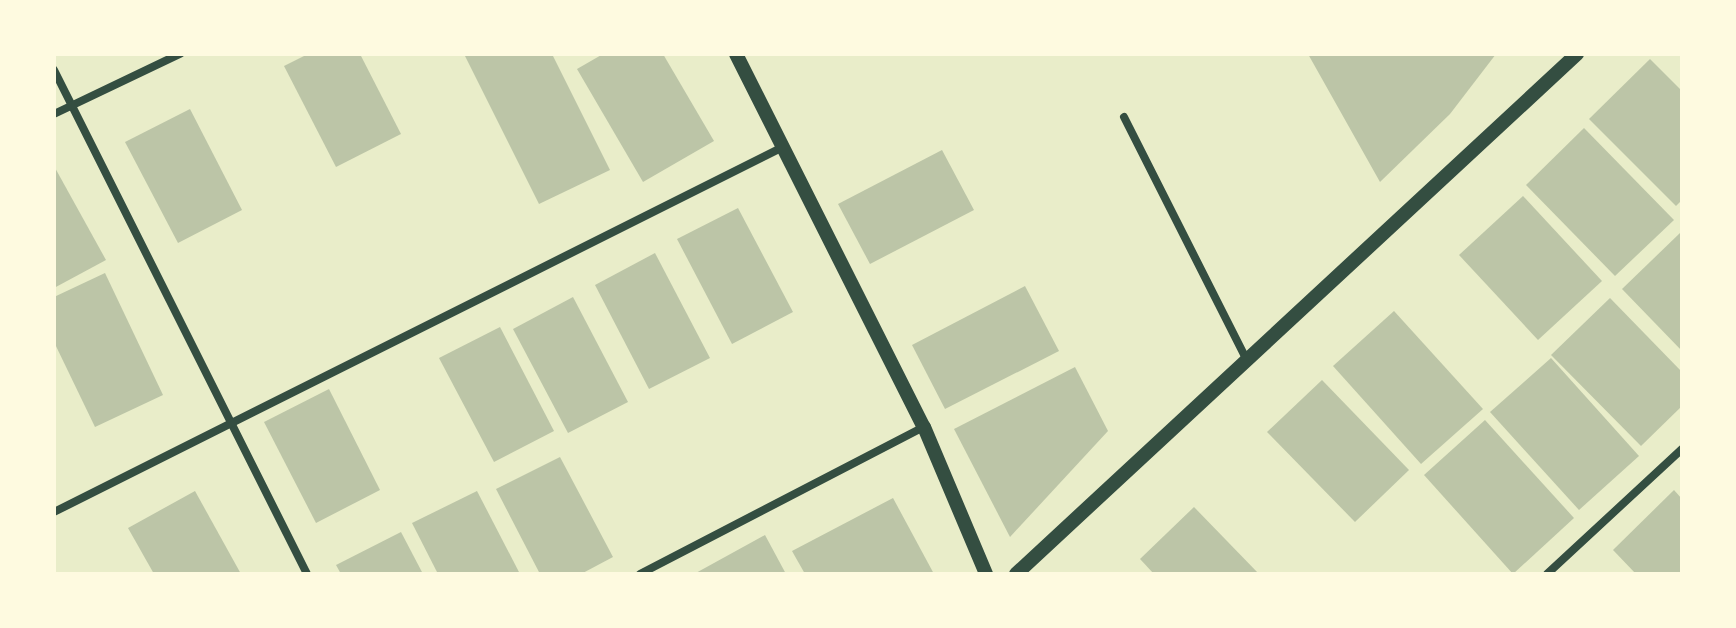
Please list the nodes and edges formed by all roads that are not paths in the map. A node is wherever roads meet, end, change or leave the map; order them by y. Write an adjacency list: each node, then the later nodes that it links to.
1 (180, 54): 5 (street)
2 (736, 54): 8 (street)
3 (1577, 54): 9 (street)
4 (54, 70): 5 (street)
5 (72, 106): 6 (street); 10 (street)
6 (54, 114)
7 (1124, 117): 9 (street)
8 (783, 147): 10 (street); 11 (street)
9 (1247, 360): 17 (street)
10 (232, 423): 13 (street); 14 (street)
11 (924, 427): 15 (street); 16 (street)
12 (1682, 449): 18 (street)
13 (54, 512)
14 (307, 574)
15 (640, 574)
16 (986, 574)
17 (1016, 574)
18 (1547, 574)

